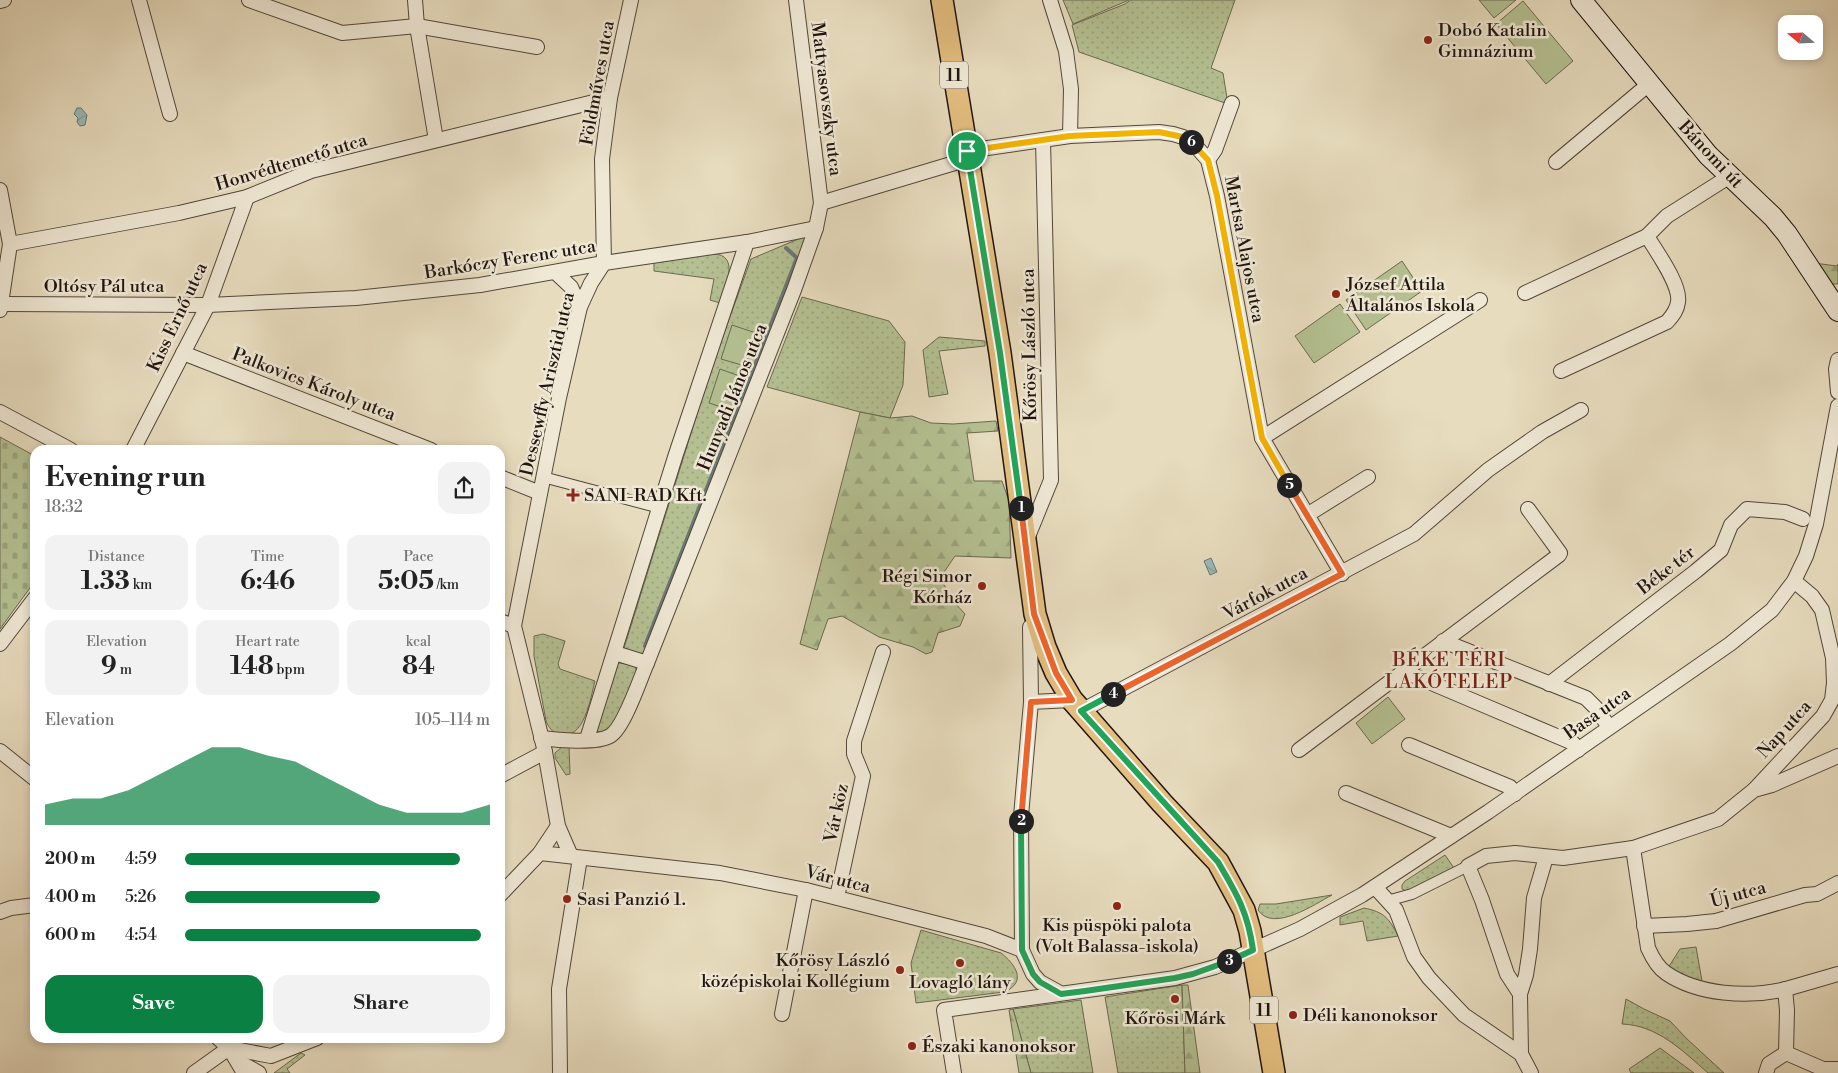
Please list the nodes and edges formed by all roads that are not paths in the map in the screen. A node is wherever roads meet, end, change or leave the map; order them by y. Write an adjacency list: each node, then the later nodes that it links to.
1 (139, 0): 14 (street)
2 (249, 0): 9 (street)
3 (415, 0): 9 (street)
4 (631, 0): 12 (street, Földműves utca)
5 (796, 0): 24 (street, Mattyasovszky utca)
6 (942, 0): 18 (main road, 11)
7 (1050, 0): 15 (street)
8 (1581, 0): 11 (main road, Bánomi út)
9 (417, 26): 10 (street); 16 (street)
10 (537, 47)
11 (1649, 84): 20 (street); 21 (main road, Bánomi út)
12 (610, 98): 16 (street, Honvédtemető utca); 29 (street, Földműves utca)
13 (1232, 103): 19 (street)
14 (170, 114)
15 (1070, 136): 17 (street, Martsa Alajos utca); 19 (street, Martsa Alajos utca)
16 (436, 140): 23 (street, Honvédtemető utca)
17 (1043, 140): 18 (street, Martsa Alajos utca); 56 (street, Kőrösy László utca)
18 (968, 155): 24 (street, Martsa Alajos utca); 56 (main road, 11)
19 (1208, 160): 44 (street, Martsa Alajos utca)
20 (1556, 162)
21 (1730, 176): 26 (street); 36 (main road, Bánomi út)
22 (0, 190): 28 (street)
23 (248, 197): 28 (street, Honvédtemető utca); 33 (street, Kiss Ernő utca)
24 (822, 203): 25 (street, Hunyadi János utca)
25 (816, 228): 27 (street, Barkóczy Ferenc utca); 67 (street, Hunyadi János utca)
26 (1647, 236): 31 (street); 39 (street)
27 (747, 242): 29 (street, Barkóczy Ferenc utca); 52 (street, Hunyadi János utca)
28 (10, 244): 34 (street)
29 (604, 264): 30 (street, Barkóczy Ferenc utca); 35 (street, Dessewffy Arisztid utca)
30 (555, 272): 33 (street, Barkóczy Ferenc utca); 35 (street)
31 (1525, 293)
32 (1480, 300): 44 (street)
33 (208, 305): 34 (street, Oltósy Pál utca); 37 (street, Kiss Ernő utca)
34 (1, 307)
35 (580, 307): 48 (street, Dessewffy Arisztid utca)
36 (1838, 309)
37 (183, 353): 46 (street, Kiss Ernő utca); 47 (street, Palkovics Károly utca)
38 (1837, 365): 40 (street)
39 (1561, 371)
40 (1838, 392)
41 (1838, 406): 58 (street, Basa utca)
42 (1581, 410): 57 (street, Várfok utca)
43 (0, 412): 45 (street)
44 (1262, 438): 54 (street, Martsa Alajos utca)
45 (61, 445)
46 (136, 445)
47 (418, 445)
48 (543, 477): 51 (street, Dessewffy Arisztid utca); 52 (street)
49 (1368, 477): 54 (street)
50 (505, 479): 51 (street)
51 (540, 492): 61 (street, Dessewffy Arisztid utca)
52 (660, 508): 66 (street, Hunyadi János utca)
53 (1528, 509): 63 (street)
54 (1307, 515): 57 (street, Martsa Alajos utca)
55 (1803, 519): 69 (street, Béke tér)
56 (1025, 544): 71 (main road, 11)
57 (1342, 574): 71 (street, Várfok utca)
58 (1794, 582): 72 (street, Basa utca); 83 (street, Nap utca)
59 (30, 605): 64 (street)
60 (505, 623): 61 (street)
61 (514, 626): 73 (street, Dessewffy Arisztid utca)
62 (1030, 627): 70 (street)
63 (1443, 642): 68 (street); 69 (street)
64 (0, 644)
65 (884, 652): 97 (street, Vár köz)
66 (614, 653): 67 (street); 74 (street, Hunyadi János utca)
67 (647, 663): 74 (street, Hunyadi János utca)
68 (1403, 671): 76 (street); 77 (street)
69 (1549, 684): 72 (street)
70 (1031, 702): 71 (street); 103 (street)
71 (1077, 705): 102 (main road, 11)
72 (1609, 727): 77 (street, Basa utca)
73 (541, 738): 74 (street, Hunyadi János utca); 79 (street, Dessewffy Arisztid utca)
74 (588, 739)
75 (1408, 745): 85 (street)
76 (1299, 750)
77 (1578, 750): 85 (street, Basa utca)
78 (0, 751): 82 (street)
79 (544, 752): 81 (street); 86 (street, Dessewffy Arisztid utca)
80 (1838, 756): 83 (street)
81 (505, 773)
82 (30, 775)
83 (1754, 790): 88 (street)
84 (1346, 792): 87 (street)
85 (1515, 794): 87 (street, Basa utca)
86 (558, 826): 89 (street); 90 (street, Dessewffy Arisztid utca)
87 (1451, 836): 94 (street, Basa utca)
88 (1633, 848): 91 (street); 101 (street)
89 (540, 853): 90 (street, Vár utca); 95 (street)
90 (576, 857): 96 (street, Vár utca); 120 (street)
91 (1546, 857): 92 (street); 108 (street)
92 (1468, 866): 98 (street); 108 (street)
93 (1838, 883): 101 (street, Új utca)
94 (1375, 887): 98 (street); 102 (street, Basa utca)
95 (505, 890)
96 (806, 890): 97 (street, Vár utca); 110 (street)
97 (837, 897): 103 (street, Vár utca)
98 (1387, 901): 114 (street)
99 (30, 906): 100 (street)
100 (0, 912)
101 (1644, 926): 106 (street)
102 (1252, 941): 107 (street, Basa utca); 122 (main road, 11)
103 (1022, 950): 104 (street)
104 (1033, 974): 107 (street); 109 (street)
105 (1838, 974): 106 (street)
106 (1785, 989): 113 (street)
107 (1061, 994): 109 (street, Basa utca)
108 (1520, 994): 114 (street)
109 (1022, 998): 121 (street, Basa utca)
110 (782, 1014)
111 (231, 1043): 112 (street); 115 (street); 117 (street)
112 (304, 1043)
113 (1786, 1053): 116 (street); 124 (street)
114 (1521, 1054): 123 (street)
115 (237, 1060): 118 (street); 119 (street)
116 (1838, 1068)
117 (194, 1073)
118 (244, 1073)
119 (260, 1073)
120 (560, 1073)
121 (954, 1073)
122 (1274, 1073)
123 (1531, 1073)
124 (1766, 1073)

